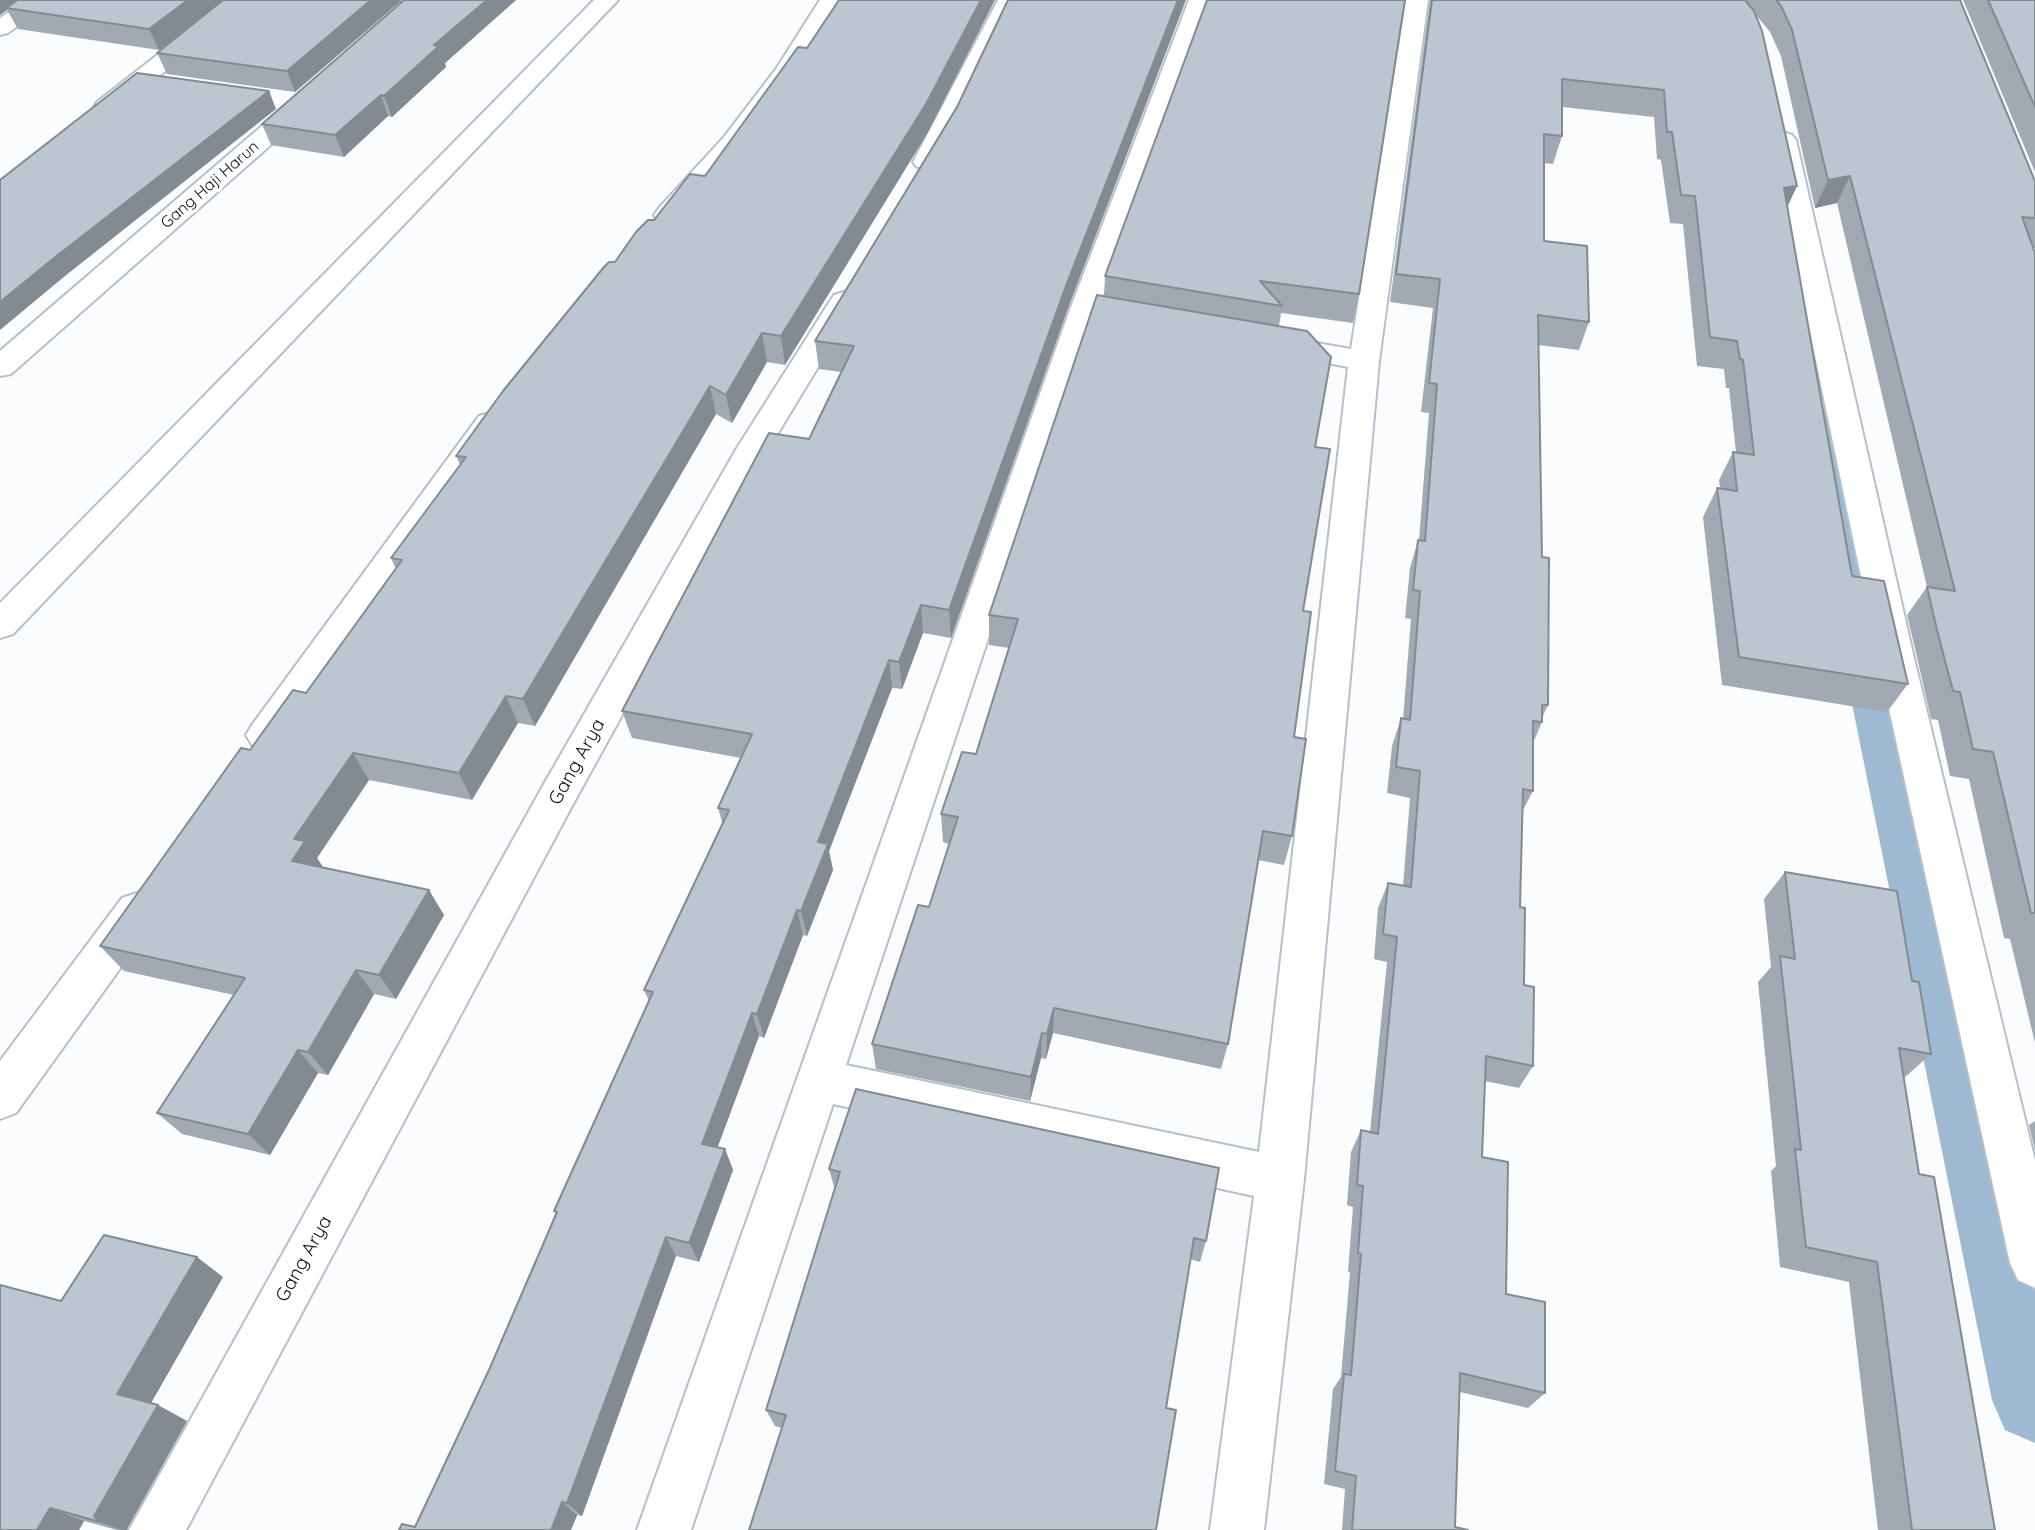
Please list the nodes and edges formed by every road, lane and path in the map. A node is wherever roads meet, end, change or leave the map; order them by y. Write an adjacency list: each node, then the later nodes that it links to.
1 (42, 0): 8 (street)
2 (242, 0): 9 (street)
3 (831, 0): 15 (street)
4 (1009, 0): 14 (street)
5 (1200, 0): 24 (street)
6 (1417, 0): 18 (street)
7 (605, 2): 21 (street)
8 (0, 28)
9 (141, 80): 10 (street); 13 (street)
10 (168, 84)
11 (276, 99): 19 (street, Gang Haji Harun)
12 (1777, 113): 27 (street)
13 (87, 122)
14 (910, 191)
15 (649, 235)
16 (862, 271): 28 (street, Gang Arya)
17 (1244, 340): 18 (street)
18 (1364, 360): 26 (street)
19 (0, 368)
20 (512, 396): 22 (street)
21 (0, 625)
22 (244, 764)
23 (155, 887): 25 (street)
24 (819, 1080): 26 (street); 29 (street)
25 (0, 1098)
26 (1280, 1180): 30 (street)
27 (2035, 1263)
28 (156, 1530)
29 (664, 1530)
30 (1237, 1530)

